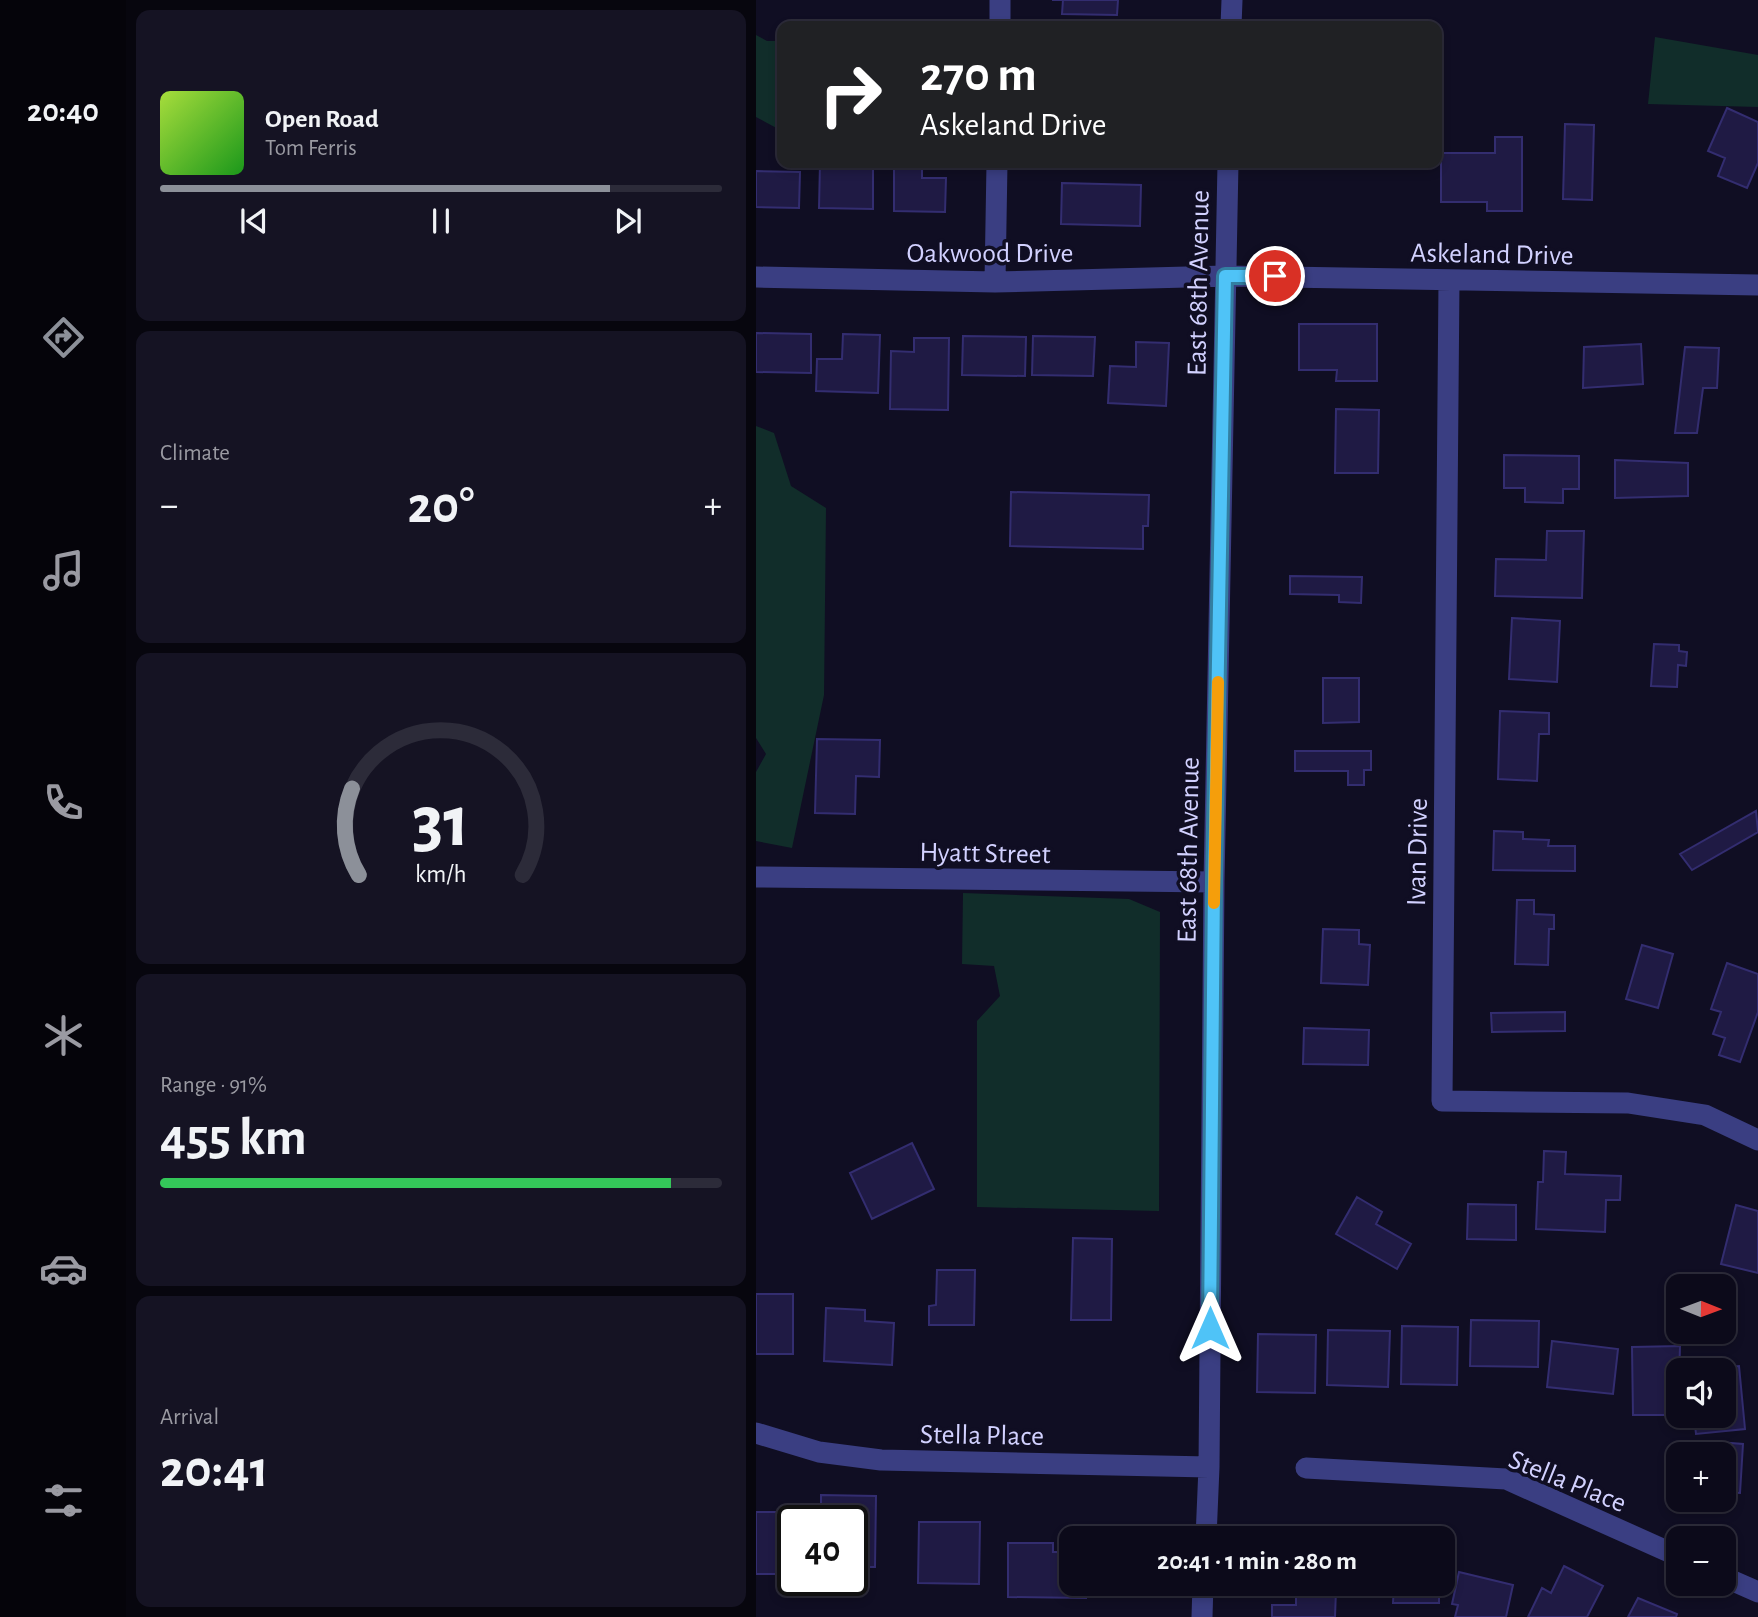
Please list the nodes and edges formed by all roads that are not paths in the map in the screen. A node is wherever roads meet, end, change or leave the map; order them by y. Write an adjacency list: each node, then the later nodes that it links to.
1 (1000, 0): 3 (street)
2 (1232, 0): 4 (street)
3 (1000, 21)
4 (1231, 21)
5 (997, 168): 10 (street)
6 (1228, 168): 7 (street, East 68th Avenue)
7 (1225, 276): 9 (street, Askeland Drive); 10 (street, Oakwood Drive); 13 (street, East 68th Avenue)
8 (756, 277): 10 (street, Oakwood Drive)
9 (1449, 280): 11 (street, Askeland Drive); 14 (street, Ivan Drive)
10 (995, 282)
11 (1758, 285)
12 (756, 877): 13 (street, Hyatt Street)
13 (1214, 882): 16 (street, East 68th Avenue)
14 (1758, 1140)
15 (756, 1433): 16 (street, Stella Place)
16 (1209, 1467): 18 (street, East 68th Avenue)
17 (1306, 1468): 19 (street, Stella Place)
18 (1207, 1526)
19 (1666, 1551)
20 (1736, 1582): 21 (street)
21 (1758, 1592)
22 (1203, 1596): 23 (street)
23 (1202, 1617)

